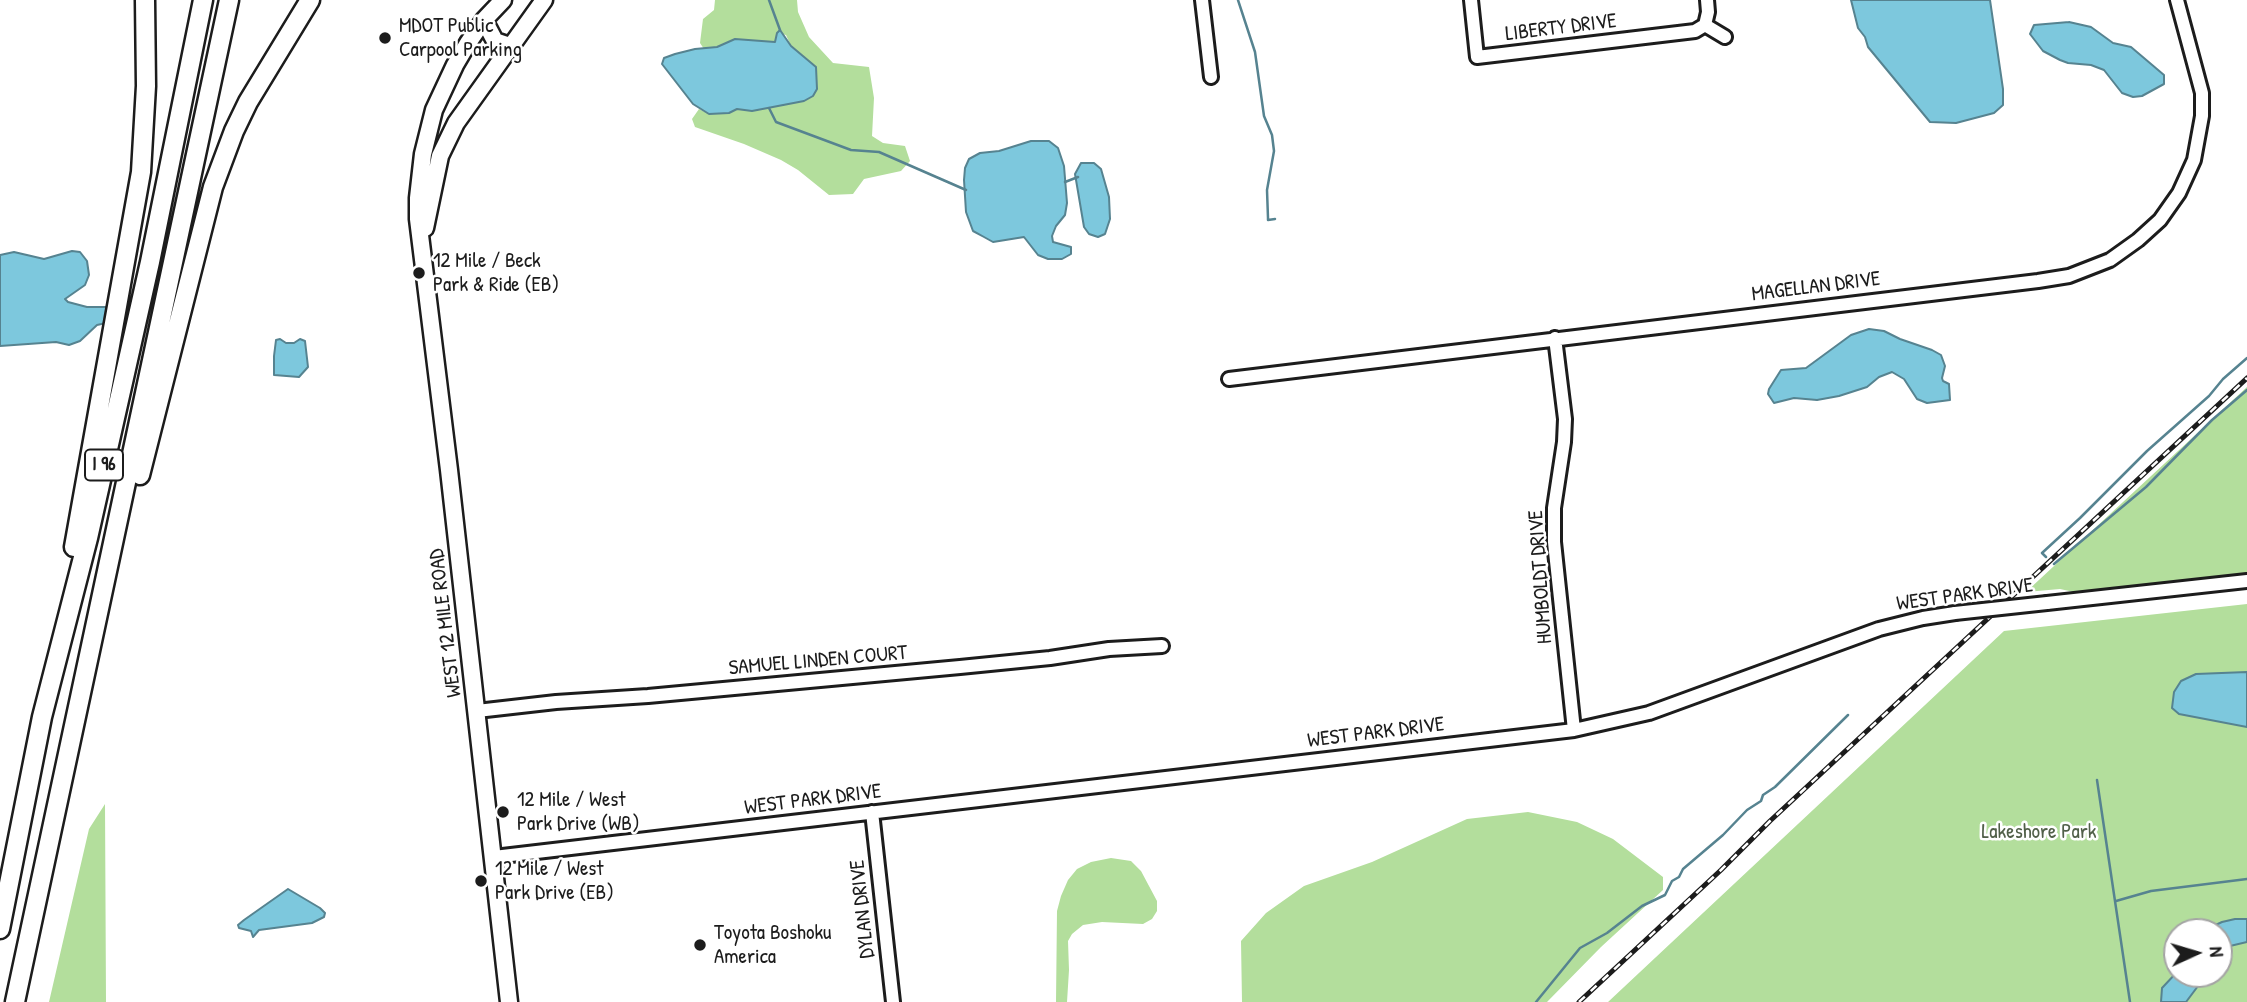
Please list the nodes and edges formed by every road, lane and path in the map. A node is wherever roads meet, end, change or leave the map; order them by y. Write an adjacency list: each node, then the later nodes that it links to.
1 (145, 0): 25 (highway)
2 (203, 0): 25 (highway, I 96)
3 (229, 0): 21 (highway, I 96)
4 (310, 0): 21 (highway)
5 (503, 0): 11 (main road, WEST 12 MILE ROAD)
6 (544, 0): 14 (main road, WEST 12 MILE ROAD)
7 (1202, 0): 15 (street)
8 (1471, 0): 12 (street, LIBERTY DRIVE)
9 (1707, 0): 12 (street)
10 (2177, 0): 19 (street, MAGELLAN DRIVE)
11 (484, 20): 14 (main road); 16 (main road, WEST 12 MILE ROAD)
12 (1705, 25): 13 (street)
13 (1725, 37)
14 (510, 46): 17 (main road, WEST 12 MILE ROAD)
15 (1211, 77)
16 (435, 110): 17 (main road); 18 (main road, WEST 12 MILE ROAD)
17 (456, 123): 18 (main road, WEST 12 MILE ROAD)
18 (422, 240): 24 (main road, WEST 12 MILE ROAD)
19 (1555, 338): 20 (street, MAGELLAN DRIVE); 26 (street, HUMBOLDT DRIVE)
20 (1229, 379)
21 (110, 564): 30 (highway, I 96)
22 (2247, 581): 26 (street, WEST PARK DRIVE, bridge)
23 (1162, 646): 24 (street, SAMUEL LINDEN COURT)
24 (477, 711): 28 (main road, WEST 12 MILE ROAD)
25 (43, 717): 29 (highway, I 96)
26 (1574, 730): 27 (street, WEST PARK DRIVE)
27 (872, 812): 28 (street, WEST PARK DRIVE); 32 (street, DYLAN DRIVE)
28 (494, 856): 31 (main road, WEST 12 MILE ROAD)
29 (0, 929)
30 (15, 1002)
31 (509, 1002)
32 (893, 1002)

